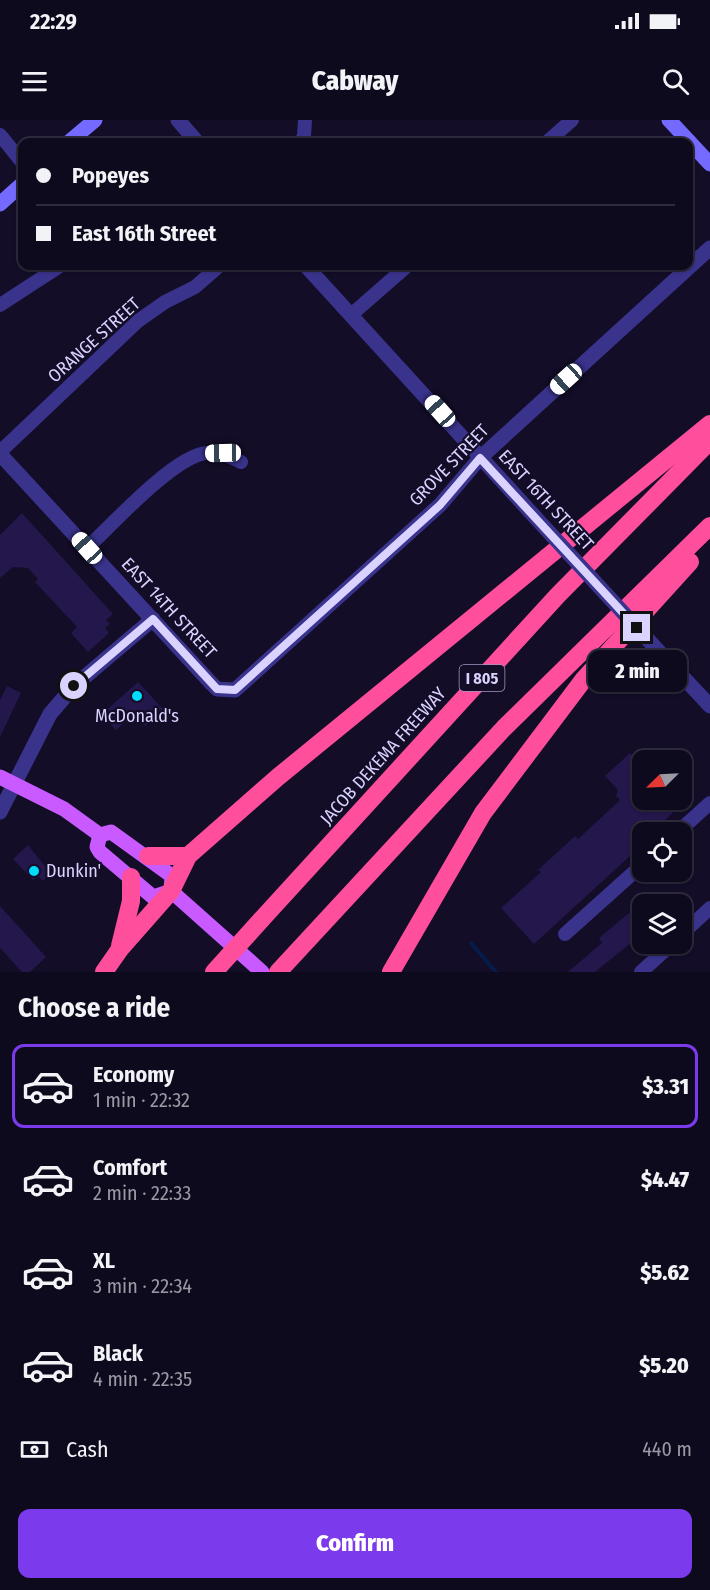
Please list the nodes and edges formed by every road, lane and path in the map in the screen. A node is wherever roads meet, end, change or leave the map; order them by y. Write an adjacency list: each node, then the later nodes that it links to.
1 (95, 120): 7 (main road)
2 (178, 120): 8 (street)
3 (305, 120): 9 (street)
4 (572, 120): 10 (street)
5 (669, 120): 11 (main road)
6 (0, 135): 13 (street)
7 (74, 138)
8 (194, 138)
9 (303, 138)
10 (552, 138)
11 (686, 138)
12 (693, 146): 14 (main road)
13 (18, 157)
14 (710, 164)
15 (18, 188): 16 (main road)
16 (0, 204)
17 (710, 248): 18 (street, GROVE STREET)
18 (693, 264)
19 (54, 270): 24 (street)
20 (214, 270): 28 (street, ORANGE STREET)
21 (310, 270): 25 (street, EAST 16TH STREET)
22 (402, 270): 25 (street)
23 (686, 270): 29 (street, GROVE STREET)
24 (0, 305)
25 (351, 315): 29 (street, EAST 16TH STREET)
26 (710, 424): 44 (highway)
27 (710, 441): 54 (highway, JACOB DEKEMA FREEWAY / I 805, bridge)
28 (0, 453): 33 (street, EAST 14TH STREET)
29 (480, 458): 35 (street, GROVE STREET); 36 (street, EAST 16TH STREET, bridge)
30 (241, 462): 33 (street)
31 (710, 526): 56 (highway, I 805)
32 (710, 541): 57 (highway)
33 (87, 548): 34 (street, EAST 14TH STREET)
34 (153, 619): 35 (street, EAST 14TH STREET); 38 (street)
35 (211, 683)
36 (710, 706)
37 (0, 777): 38 (main road)
38 (15, 785): 40 (street); 42 (main road)
39 (710, 803): 41 (street)
40 (0, 812)
41 (689, 822)
42 (100, 835): 43 (main road); 46 (main road)
43 (148, 856): 44 (highway); 47 (main road)
44 (188, 856): 47 (highway)
45 (632, 874): 50 (street)
46 (131, 877): 47 (main road); 51 (highway)
47 (171, 891): 51 (highway); 55 (main road)
48 (710, 908): 49 (street)
49 (692, 925)
50 (565, 934)
51 (120, 949): 53 (highway)
52 (661, 954): 58 (street)
53 (104, 972)
54 (214, 972)
55 (262, 972)
56 (278, 972)
57 (391, 972)
58 (641, 972)

